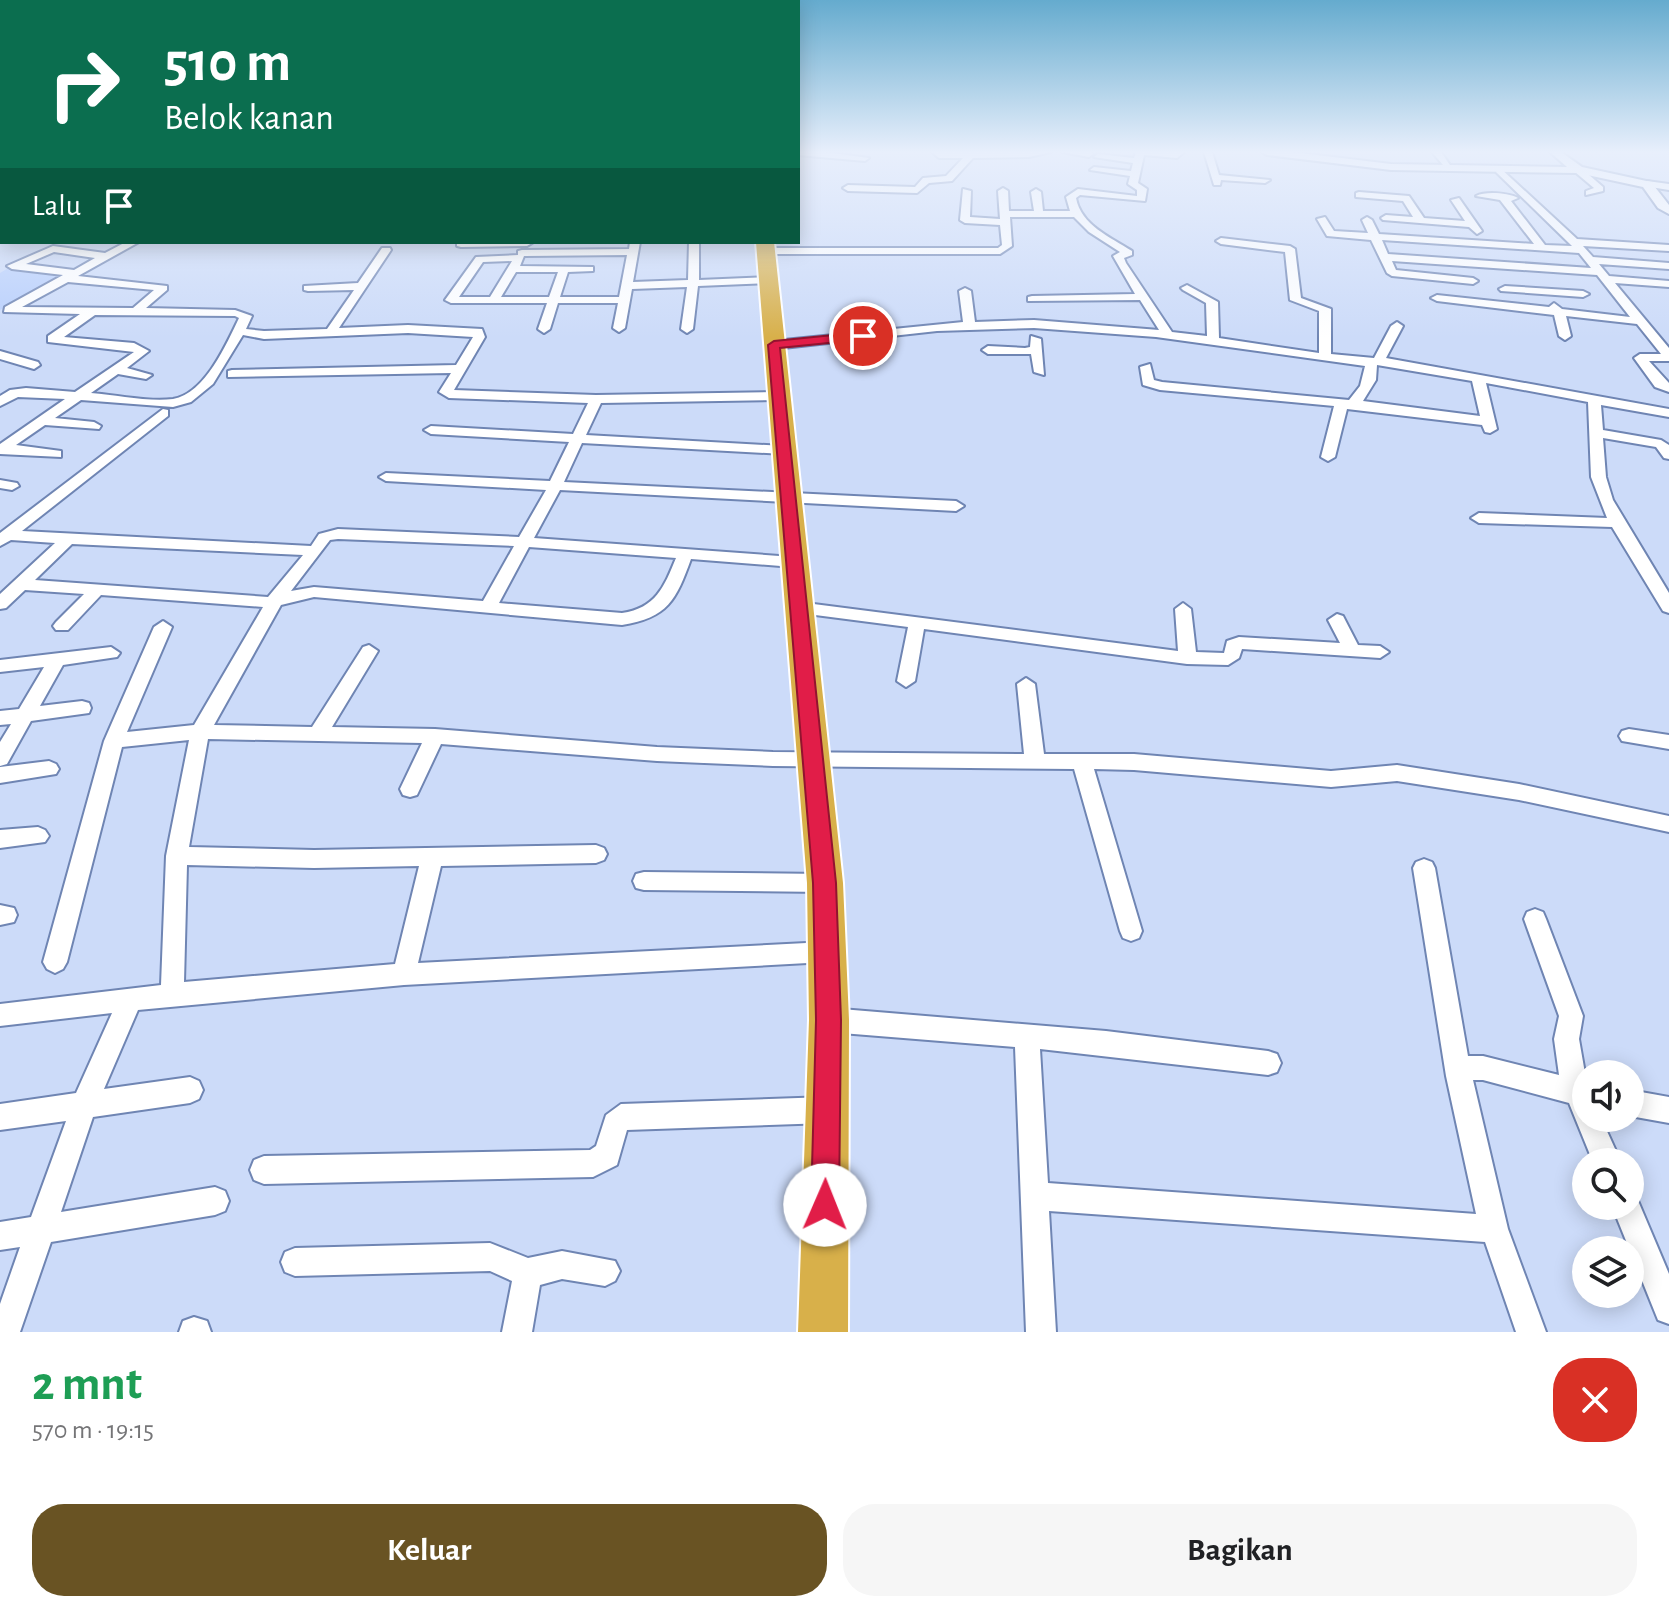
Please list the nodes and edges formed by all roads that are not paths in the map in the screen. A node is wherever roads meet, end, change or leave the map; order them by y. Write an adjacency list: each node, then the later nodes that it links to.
1 (965, 214): 13 (street)
2 (1004, 214): 13 (street)
3 (1039, 214): 13 (street)
4 (1075, 214): 50 (street)
5 (1417, 214): 12 (street)
6 (1465, 214): 14 (street)
7 (1516, 214): 24 (street)
8 (1547, 214): 22 (street)
9 (1386, 218): 12 (street)
10 (1322, 219): 16 (street)
11 (1367, 220): 16 (street)
12 (1421, 221): 14 (street)
13 (1005, 222): 15 (street); 30 (street)
14 (1472, 224): 21 (street)
15 (963, 228)
16 (1375, 236): 21 (street); 29 (street)
17 (1221, 241): 77 (street)
18 (130, 244): 28 (street)
19 (461, 244): 27 (street)
20 (694, 244): 40 (street)
21 (1485, 244): 24 (street)
22 (1578, 246): 24 (street); 25 (street); 31 (street)
23 (634, 247): 27 (street); 43 (street)
24 (1542, 247)
25 (1669, 248)
26 (386, 250): 42 (street)
27 (522, 253): 35 (street); 58 (street); 58 (street)
28 (107, 257): 33 (street); 38 (street)
29 (1384, 257): 32 (street); 39 (street)
30 (766, 258): 40 (street); 72 (highway)
31 (1590, 260): 34 (street); 37 (street)
32 (1461, 262): 37 (street); 39 (street)
33 (6, 265): 38 (street)
34 (1669, 266)
35 (564, 269): 36 (street); 53 (street)
36 (589, 269)
37 (1602, 275): 41 (street); 60 (street)
38 (69, 276): 55 (street); 57 (street)
39 (1473, 281): 54 (street)
40 (693, 284): 43 (street); 66 (street)
41 (1669, 284)
42 (362, 286): 44 (street); 67 (street)
43 (627, 286): 52 (street)
44 (308, 288)
45 (1187, 288): 71 (street)
46 (1505, 289): 48 (street)
47 (965, 291): 63 (street)
48 (1543, 292): 49 (street); 59 (street)
49 (1583, 294)
50 (1141, 297): 61 (street); 69 (street)
51 (1437, 298): 54 (street)
52 (623, 300): 53 (street); 64 (street)
53 (556, 301): 58 (street); 65 (street)
54 (1490, 306): 59 (street)
55 (4, 312): 56 (street)
56 (90, 313): 57 (street); 82 (street)
57 (134, 313): 68 (street)
58 (483, 313): 67 (street); 81 (street)
59 (1559, 313): 60 (street); 70 (street)
60 (1639, 321): 76 (street)
61 (1033, 324): 63 (street); 69 (street); 73 (street)
62 (1397, 326): 78 (street)
63 (970, 327): 72 (street)
64 (619, 328)
65 (544, 329)
66 (687, 329)
67 (331, 331): 68 (street)
68 (245, 332): 90 (street)
69 (1168, 335): 71 (street)
70 (1565, 336)
71 (1213, 338): 77 (street)
72 (774, 345): 91 (highway)
73 (1038, 348): 74 (street); 85 (street)
74 (988, 350)
75 (0, 355): 79 (street)
76 (1669, 356): 89 (street)
77 (1325, 357): 78 (street)
78 (1374, 361): 83 (street); 95 (street)
79 (34, 365)
80 (1146, 367): 95 (street)
81 (460, 369): 84 (street); 92 (street)
82 (117, 370): 86 (street); 90 (street)
83 (1432, 370): 87 (street); 88 (street)
84 (234, 372)
85 (1040, 372)
86 (146, 375)
87 (1478, 378): 93 (street); 95 (street)
88 (1430, 385)
89 (1669, 388)
90 (79, 396): 94 (street); 98 (street)
91 (779, 396): 92 (street); 104 (highway)
92 (596, 399): 102 (street)
93 (1594, 401): 97 (street); 101 (street)
94 (0, 402)
95 (1346, 405): 107 (street)
96 (163, 413): 114 (street)
97 (1669, 413)
98 (43, 421): 99 (street); 103 (street)
99 (94, 426)
100 (431, 430): 102 (street)
101 (1597, 433): 106 (street); 113 (street)
102 (578, 438): 104 (street); 109 (street)
103 (1, 449): 105 (street)
104 (784, 450): 110 (highway)
105 (56, 454)
106 (1669, 455)
107 (1328, 457)
108 (386, 477): 109 (street)
109 (554, 488): 110 (street); 116 (street)
110 (787, 496): 111 (street); 119 (highway)
111 (956, 506)
112 (1479, 518): 113 (street)
113 (1619, 523): 125 (street)
114 (3, 538): 115 (street)
115 (68, 539): 117 (street); 120 (street)
116 (524, 542): 117 (street); 118 (street); 124 (street)
117 (315, 551): 122 (street)
118 (686, 553): 119 (street); 124 (street)
119 (793, 562): 126 (highway)
120 (20, 584): 121 (street); 123 (street)
121 (97, 590): 122 (street); 130 (street)
122 (275, 601): 124 (street); 144 (street)
123 (0, 604)
124 (488, 607)
125 (1669, 607)
126 (798, 608): 129 (street); 150 (highway)
127 (1183, 609): 136 (street)
128 (1337, 620): 132 (street)
129 (917, 622): 136 (street); 139 (street)
130 (62, 626)
131 (163, 627): 148 (street)
132 (1352, 650): 134 (street); 136 (street)
133 (369, 651): 145 (street)
134 (1380, 652)
135 (111, 653): 137 (street)
136 (1187, 658)
137 (57, 660): 138 (street); 142 (street)
138 (0, 666)
139 (906, 681)
140 (1026, 684): 152 (street)
141 (82, 708): 142 (street)
142 (25, 715): 143 (street); 151 (street)
143 (0, 718)
144 (200, 732): 145 (street); 148 (street); 161 (street)
145 (319, 732): 146 (street)
146 (435, 736): 150 (street); 156 (street)
147 (1629, 736): 149 (street)
148 (114, 741): 169 (street)
149 (1669, 742)
150 (813, 758): 152 (street); 165 (highway)
151 (0, 759)
152 (1035, 760): 153 (street)
153 (1081, 760): 157 (street); 167 (street)
154 (49, 769): 155 (street)
155 (0, 775)
156 (410, 789)
157 (1669, 824)
158 (38, 836): 159 (street)
159 (0, 839)
160 (596, 854): 162 (street)
161 (177, 856): 162 (street); 171 (street)
162 (432, 858): 170 (street)
163 (1424, 868): 178 (street)
164 (644, 881): 165 (street)
165 (825, 883): 168 (highway)
166 (1535, 919): 176 (street)
167 (1131, 931)
168 (826, 952): 170 (street); 174 (highway)
169 (55, 962)
170 (404, 974): 171 (street)
171 (172, 997): 172 (street)
172 (129, 1002): 173 (street); 181 (street)
173 (0, 1015)
174 (829, 1020): 175 (street); 183 (highway)
175 (1027, 1036): 177 (street); 187 (street)
176 (1572, 1060)
177 (1268, 1063)
178 (1459, 1076): 180 (street); 190 (street)
179 (190, 1090): 181 (street)
180 (1572, 1100)
181 (84, 1106): 185 (street); 191 (street)
182 (1644, 1106): 184 (street)
183 (827, 1110): 186 (street); 199 (highway)
184 (1669, 1110)
185 (0, 1117)
186 (264, 1170)
187 (1034, 1196): 190 (street); 200 (street)
188 (215, 1201): 191 (street)
189 (1632, 1220): 196 (street)
190 (1494, 1229): 201 (street)
191 (41, 1231): 192 (street); 197 (street)
192 (0, 1236)
193 (295, 1262): 195 (street)
194 (605, 1271): 195 (street)
195 (528, 1273): 198 (street)
196 (1669, 1309)
197 (5, 1332)
198 (517, 1332)
199 (823, 1332)
200 (1041, 1332)
201 (1531, 1332)

